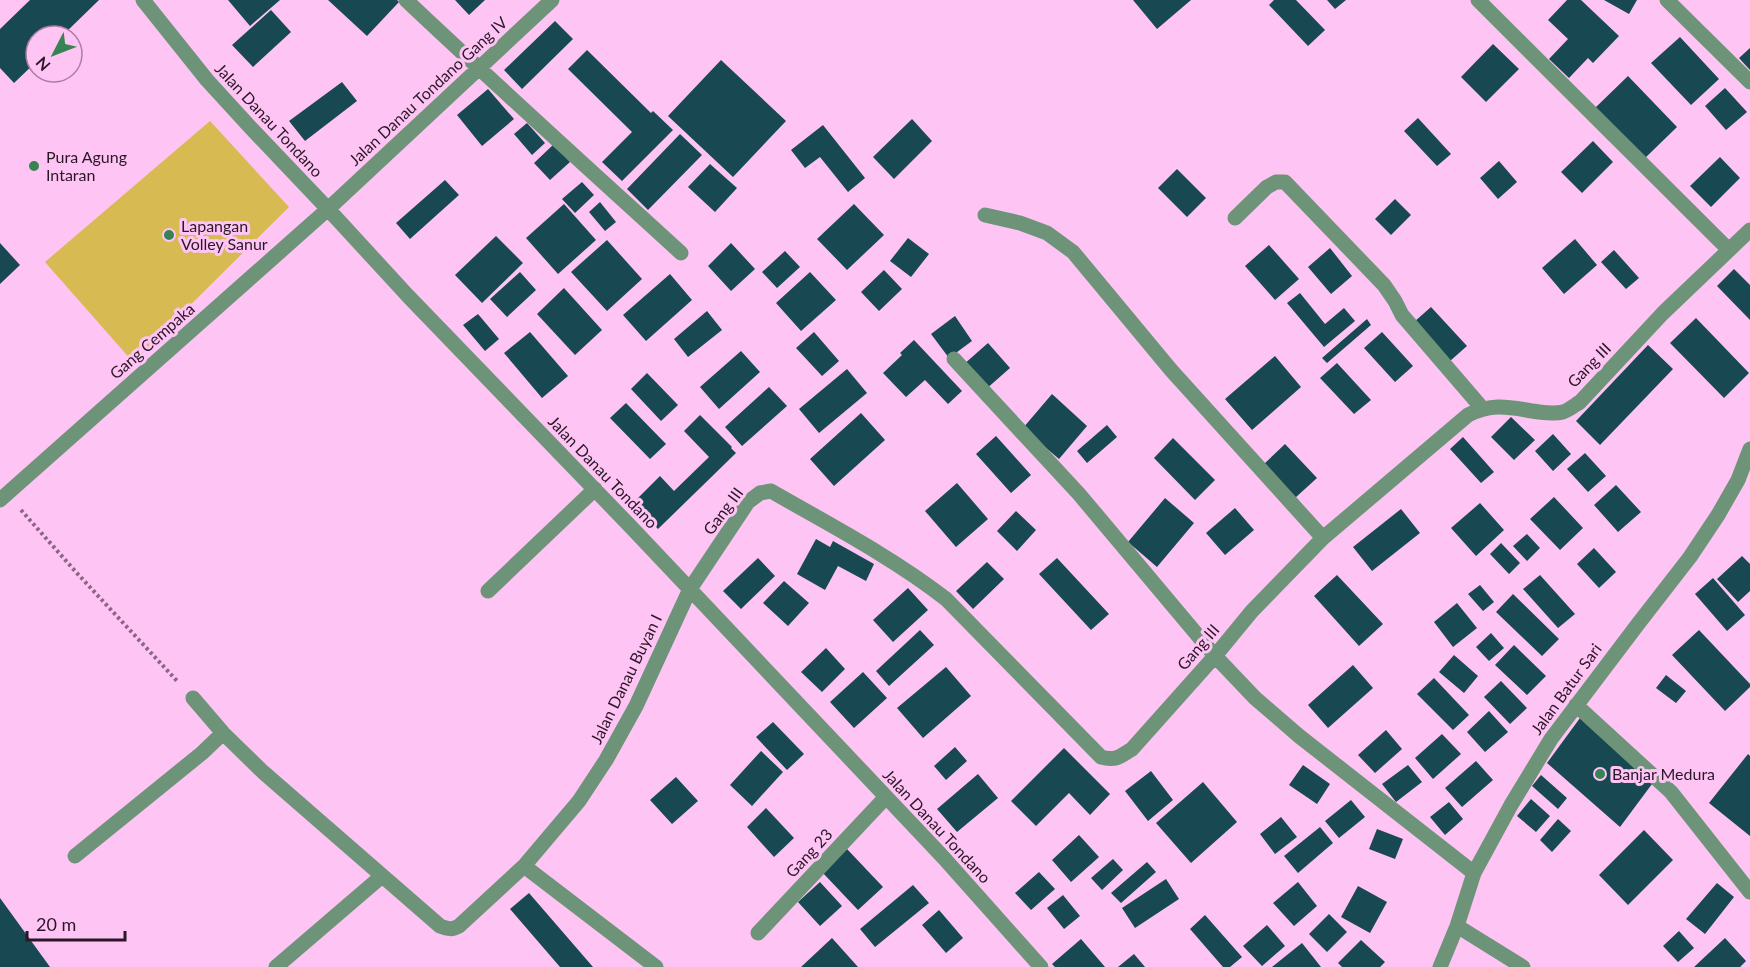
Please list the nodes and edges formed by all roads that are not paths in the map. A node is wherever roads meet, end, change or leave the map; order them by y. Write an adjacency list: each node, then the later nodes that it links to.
1 (406, 0): 6 (street)
2 (552, 0): 6 (street, Jalan Danau Tondano Gang IV)
3 (1478, 0): 12 (street)
4 (1667, 0): 7 (street)
5 (151, 4): 8 (street, Jalan Danau Tondano)
6 (478, 68): 8 (street, Jalan Danau Tondano Gang IV); 13 (street)
7 (1750, 82)
8 (328, 209): 17 (street, Jalan Danau Tondano); 18 (street, Gang Cempaka)
9 (985, 215): 19 (street)
10 (1235, 218): 15 (street)
11 (1750, 230): 12 (street, Gang III)
12 (1729, 250): 15 (street, Gang III)
13 (681, 254)
14 (954, 359): 22 (street)
15 (1482, 408): 19 (street, Gang III)
16 (1750, 449): 24 (street, Jalan Batur Sari)
17 (595, 489): 20 (street, Jalan Danau Tondano); 21 (street)
18 (3, 496)
19 (1323, 538): 22 (street, Gang III)
20 (690, 590): 22 (street, Gang III); 26 (street, Jalan Danau Tondano); 28 (street, Jalan Danau Buyan I)
21 (488, 591)
22 (1215, 656): 29 (street)
23 (193, 698): 25 (street)
24 (1576, 705): 29 (street, Jalan Batur Sari); 31 (street)
25 (223, 733): 27 (street); 30 (street)
26 (886, 797): 33 (street, Gang 23); 36 (street, Jalan Danau Tondano)
27 (75, 856)
28 (524, 866): 30 (street, Jalan Danau Buyan I); 35 (street)
29 (1474, 873): 32 (street, Jalan Batur Sari)
30 (382, 876): 34 (street)
31 (1750, 892)
32 (1457, 926): 37 (street, Jalan Batur Sari); 38 (street)
33 (758, 933)
34 (276, 967)
35 (656, 967)
36 (1041, 967)
37 (1440, 967)
38 (1522, 967)

